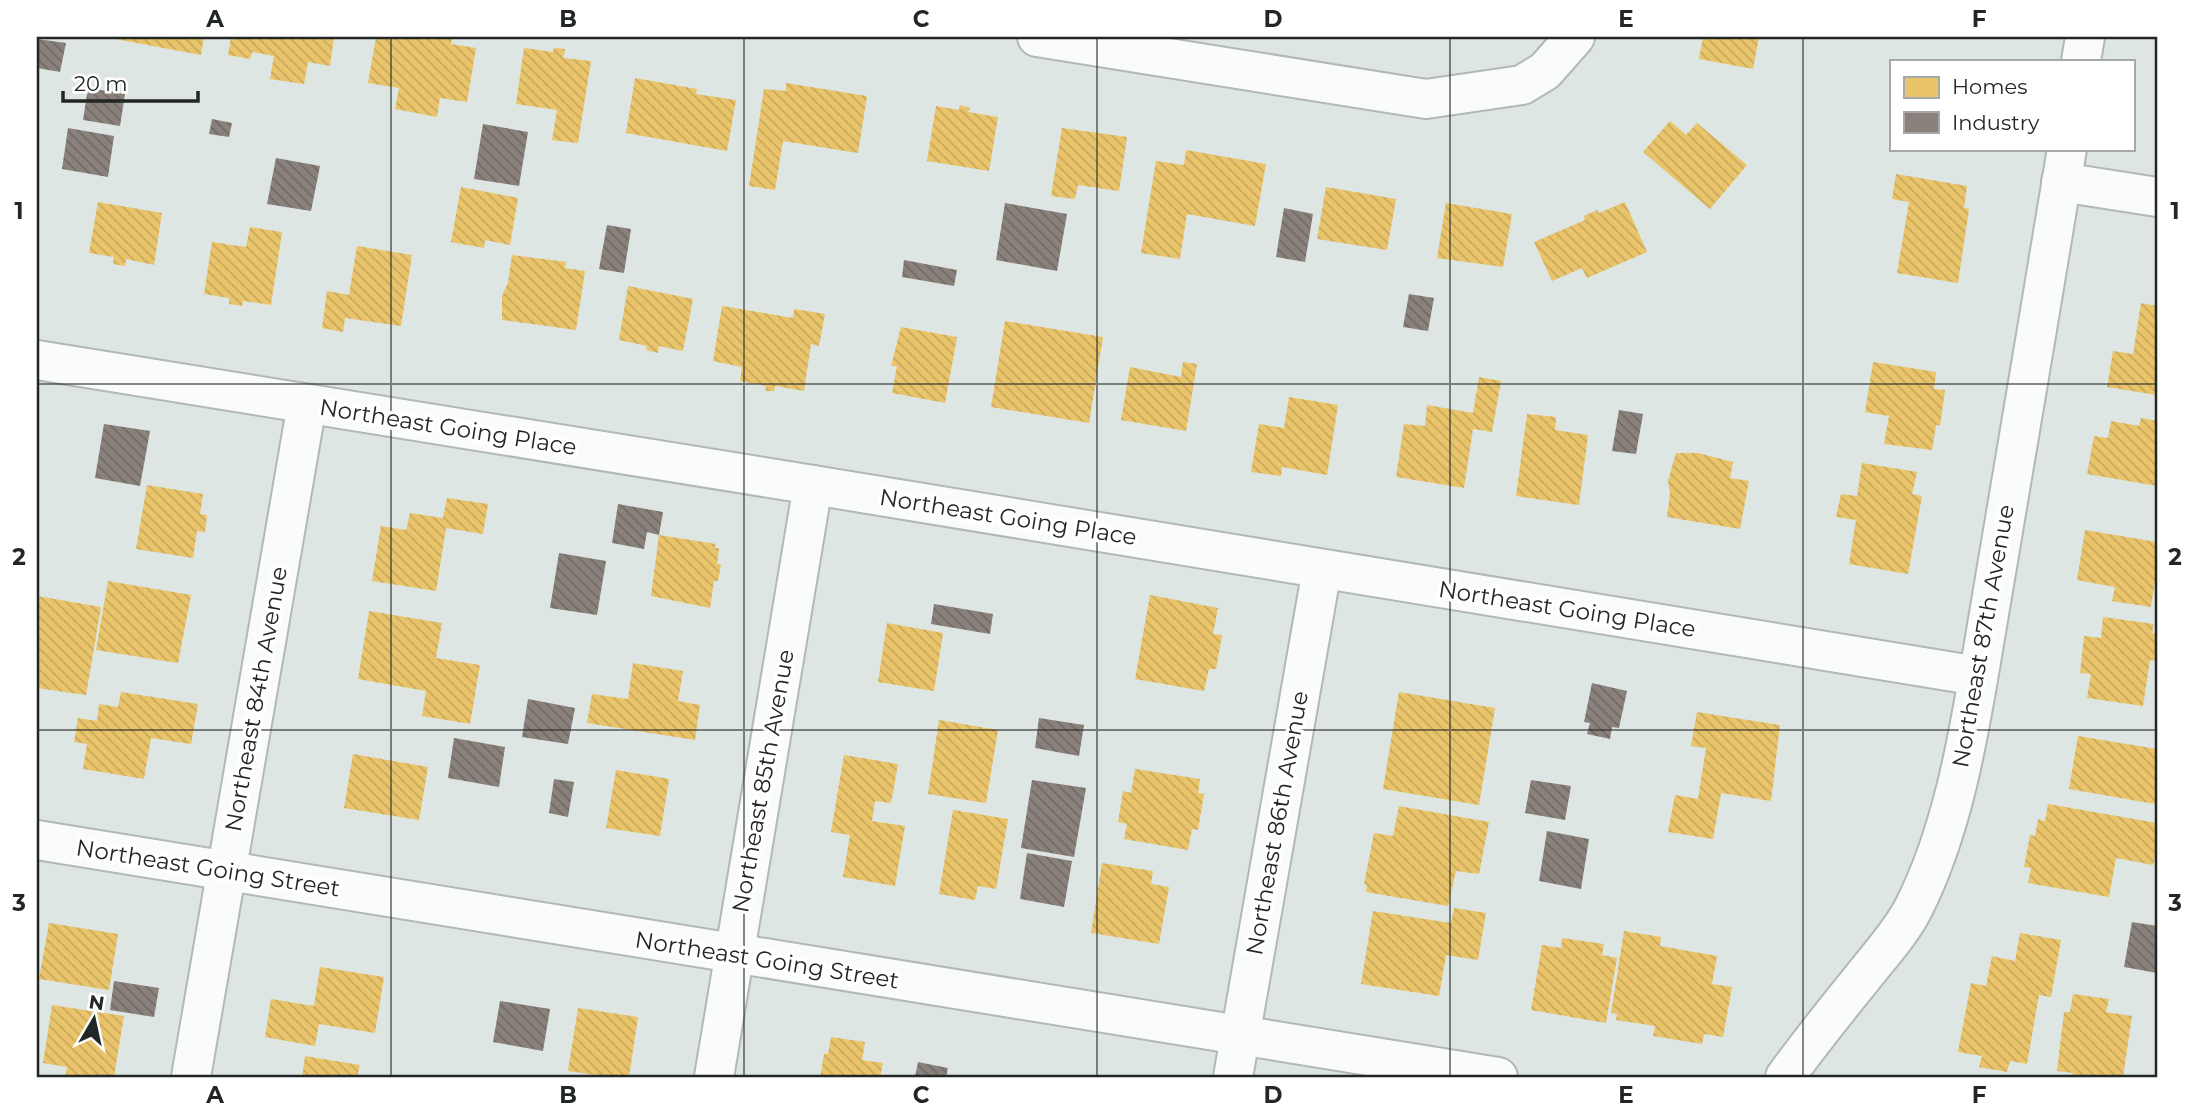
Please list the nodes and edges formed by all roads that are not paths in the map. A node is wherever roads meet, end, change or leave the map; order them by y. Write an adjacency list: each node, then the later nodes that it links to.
1 (1037, 37): 2 (street)
2 (1576, 37)
3 (2085, 37): 4 (street)
4 (2081, 60)
5 (2064, 166): 6 (street); 11 (street, Northeast 87th Avenue)
6 (2157, 197)
7 (37, 360): 8 (street, Northeast Going Place)
8 (307, 404): 9 (street, Northeast Going Place); 13 (street, Northeast 84th Avenue)
9 (813, 485): 10 (street, Northeast Going Place); 14 (street, Northeast 85th Avenue)
10 (1322, 569): 11 (street, Northeast Going Place); 15 (street, Northeast 86th Avenue)
11 (1978, 676): 20 (street, Northeast 87th Avenue)
12 (37, 840): 13 (street, Northeast Going Street)
13 (226, 872): 14 (street, Northeast Going Street); 16 (street, Northeast 84th Avenue)
14 (734, 954): 15 (street, Northeast Going Street); 17 (street, Northeast 85th Avenue)
15 (1240, 1035): 18 (street, Northeast 86th Avenue); 19 (street, Northeast Going Street)
16 (191, 1077)
17 (714, 1077)
18 (1233, 1077)
19 (1498, 1077)
20 (1786, 1077)

